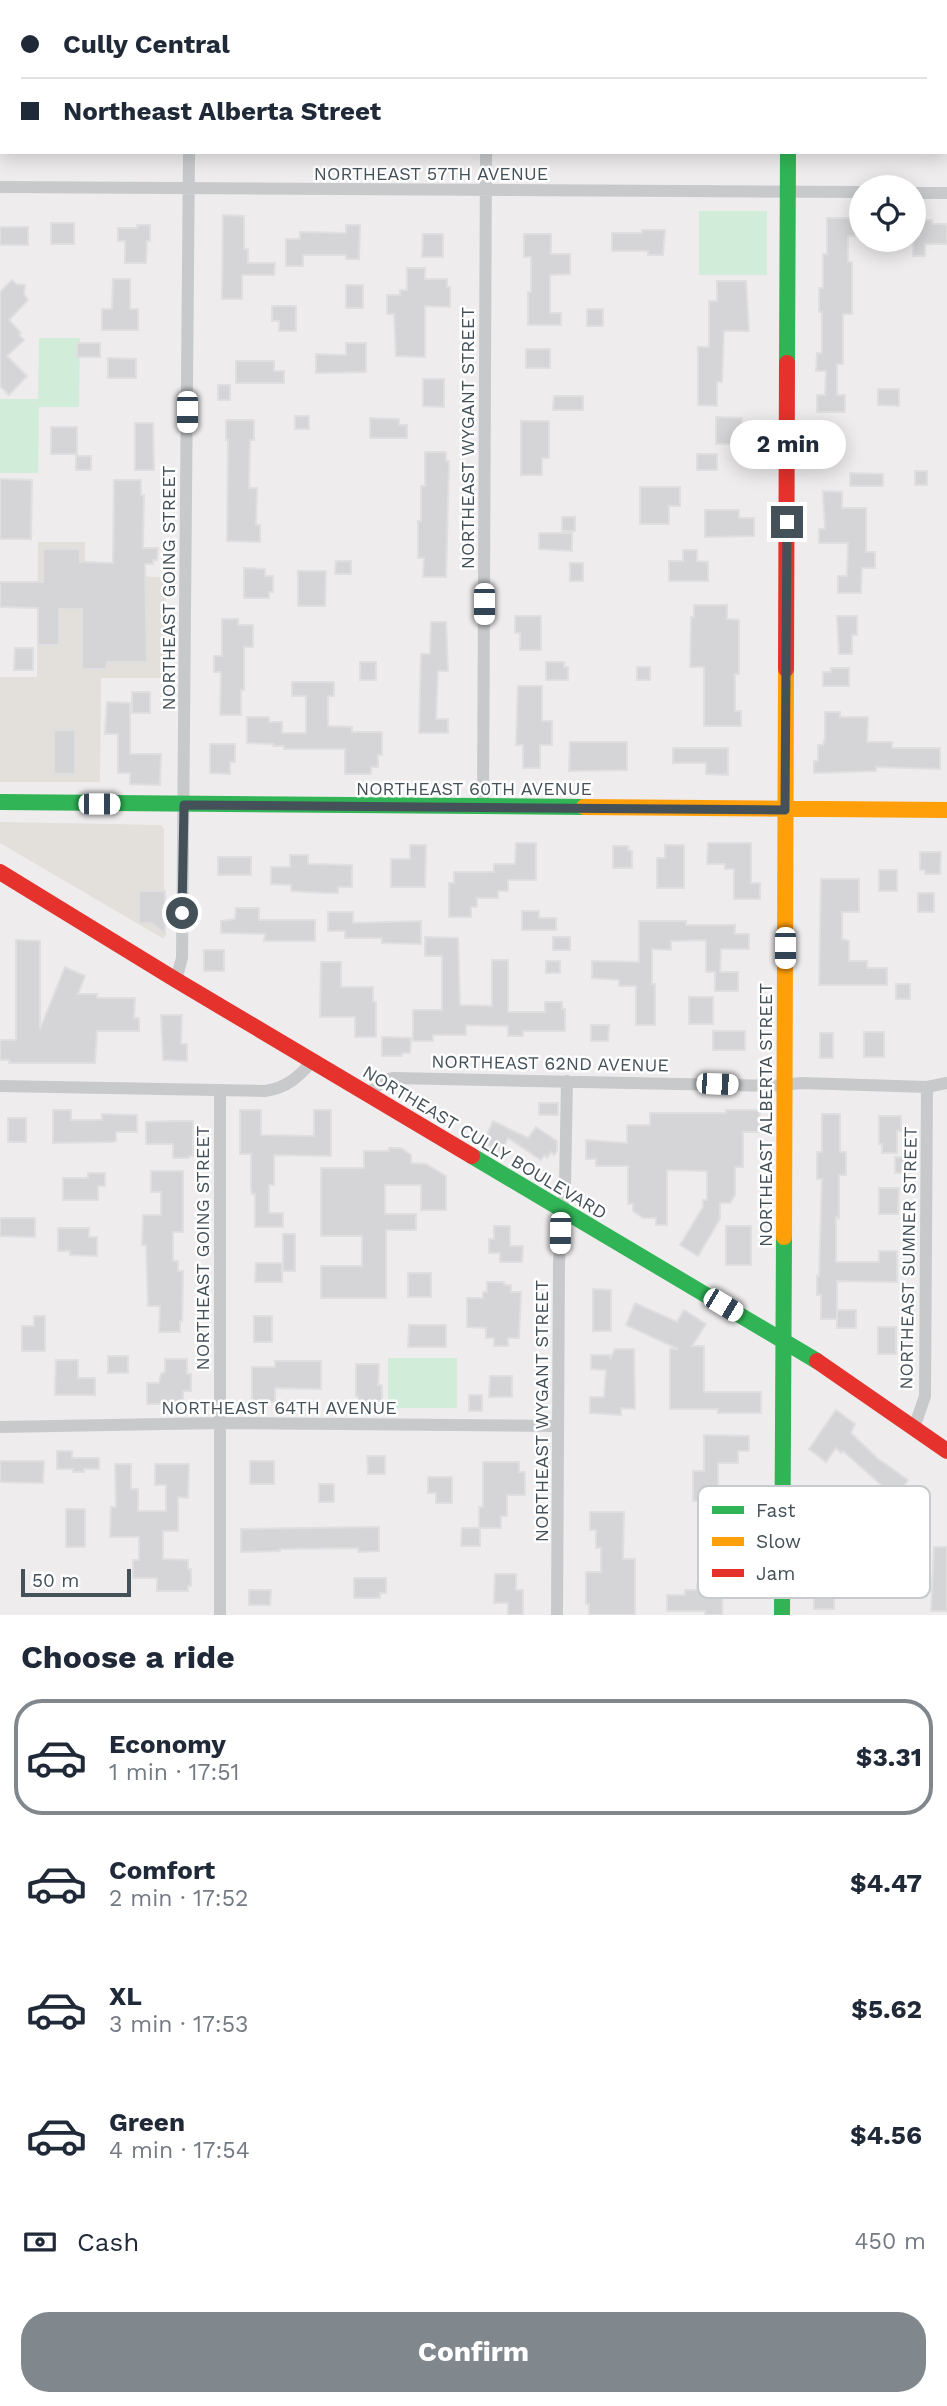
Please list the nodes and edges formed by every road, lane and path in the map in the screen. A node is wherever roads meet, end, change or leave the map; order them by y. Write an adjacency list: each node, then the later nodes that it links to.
1 (189, 154): 5 (street, NORTHEAST GOING STREET)
2 (486, 154): 6 (street, NORTHEAST WYGANT STREET)
3 (788, 154): 7 (street, NORTHEAST ALBERTA STREET)
4 (0, 187): 5 (street, NORTHEAST 57TH AVENUE)
5 (188, 190): 6 (street, NORTHEAST 57TH AVENUE); 12 (street, NORTHEAST GOING STREET)
6 (485, 190): 7 (street, NORTHEAST 57TH AVENUE); 13 (street, NORTHEAST WYGANT STREET)
7 (788, 191): 8 (street, NORTHEAST 57TH AVENUE); 14 (street, NORTHEAST ALBERTA STREET)
8 (849, 192)
9 (926, 193): 10 (street)
10 (947, 193)
11 (0, 802): 12 (street, NORTHEAST 60TH AVENUE)
12 (184, 805): 13 (street, NORTHEAST 60TH AVENUE); 17 (street, NORTHEAST GOING STREET)
13 (483, 807): 14 (street, NORTHEAST 60TH AVENUE)
14 (785, 810): 15 (street, NORTHEAST 60TH AVENUE); 21 (street, NORTHEAST ALBERTA STREET)
15 (947, 810)
16 (0, 872): 17 (street, NORTHEAST CULLY BOULEVARD)
17 (176, 981): 18 (street, NORTHEAST CULLY BOULEVARD)
18 (312, 1062): 24 (street); 25 (street, NORTHEAST CULLY BOULEVARD)
19 (567, 1081): 21 (street, NORTHEAST 62ND AVENUE); 25 (street, NORTHEAST 62ND AVENUE); 26 (street, NORTHEAST WYGANT STREET)
20 (947, 1083): 23 (street, NORTHEAST 62ND AVENUE)
21 (785, 1085): 23 (street, NORTHEAST 62ND AVENUE); 27 (street, NORTHEAST ALBERTA STREET)
22 (0, 1086): 24 (street)
23 (927, 1087): 31 (street, NORTHEAST SUMNER STREET)
24 (220, 1090): 28 (street, NORTHEAST GOING STREET)
25 (368, 1094): 26 (street, NORTHEAST CULLY BOULEVARD)
26 (563, 1210): 27 (street, NORTHEAST CULLY BOULEVARD); 29 (street, NORTHEAST WYGANT STREET)
27 (783, 1341): 31 (street, NORTHEAST CULLY BOULEVARD); 33 (street, NORTHEAST ALBERTA STREET)
28 (220, 1423): 29 (street, NORTHEAST 64TH AVENUE); 30 (street, NORTHEAST 64TH AVENUE); 34 (street, NORTHEAST GOING STREET)
29 (558, 1426): 35 (street, NORTHEAST WYGANT STREET)
30 (0, 1427)
31 (914, 1428): 32 (street, NORTHEAST CULLY BOULEVARD)
32 (947, 1451)
33 (782, 1486)
34 (220, 1615)
35 (556, 1615)

